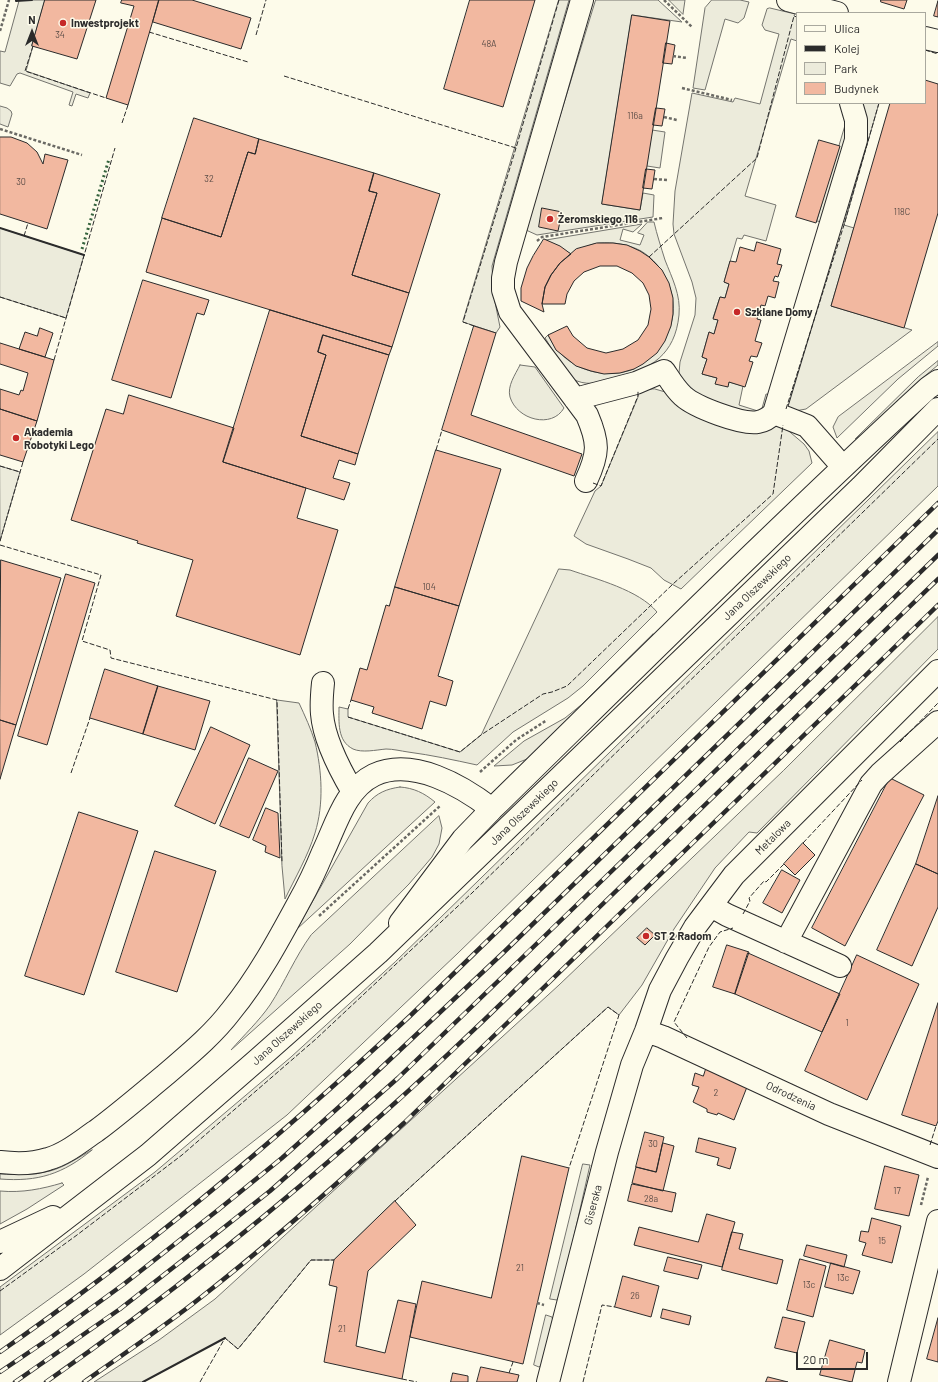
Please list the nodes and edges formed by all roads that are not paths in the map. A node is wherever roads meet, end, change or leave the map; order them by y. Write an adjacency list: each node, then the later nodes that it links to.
1 (582, 0): 8 (main road)
2 (788, 0): 3 (main road)
3 (833, 12)
4 (926, 38): 5 (main road)
5 (938, 41)
6 (851, 104): 10 (main road)
7 (938, 381): 11 (main road)
8 (575, 399): 10 (main road); 12 (main road)
9 (938, 409): 20 (main road, Jana Olszewskiego)
10 (774, 413): 11 (main road)
11 (843, 467): 17 (main road)
12 (586, 481)
13 (938, 671): 18 (main road, Metalowa)
14 (323, 683): 16 (main road)
15 (938, 722): 19 (main road)
16 (353, 792): 17 (main road); 24 (main road)
17 (492, 809): 20 (main road)
18 (711, 906): 19 (main road); 22 (main road, Metalowa)
19 (786, 942): 21 (main road)
20 (378, 953): 25 (main road, Jana Olszewskiego)
21 (840, 966)
22 (646, 1031): 23 (main road, Odrodzenia); 29 (main road, Giserska)
23 (938, 1157)
24 (0, 1162)
25 (94, 1197): 27 (main road, Jana Olszewskiego); 28 (main road, Jana Olszewskiego)
26 (938, 1221): 30 (main road)
27 (0, 1242)
28 (0, 1269)
29 (548, 1382)
30 (899, 1382)

